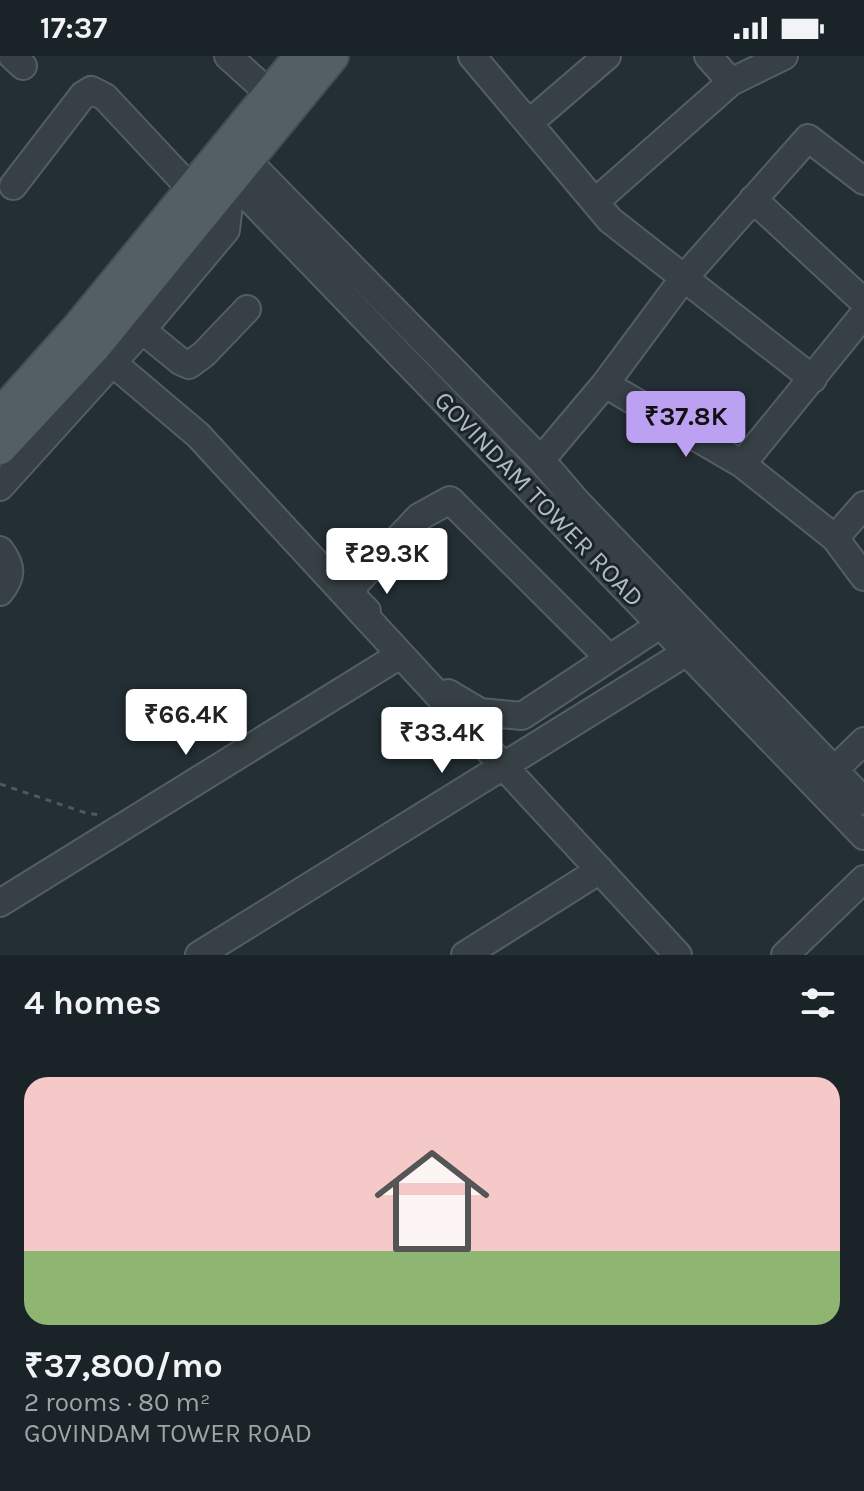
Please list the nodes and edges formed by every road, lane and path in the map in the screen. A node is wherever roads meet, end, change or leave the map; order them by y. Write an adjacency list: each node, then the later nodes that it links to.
1 (228, 56): 9 (street)
2 (301, 56): 9 (main road)
3 (332, 56): 11 (main road)
4 (472, 56): 10 (street)
5 (607, 56): 10 (street)
6 (708, 56): 8 (street)
7 (784, 56): 8 (street)
8 (731, 82): 16 (street)
9 (270, 94): 11 (main road)
10 (529, 123): 16 (street)
11 (231, 162): 14 (main road); 20 (main road); 27 (street, GOVINDAM TOWER ROAD); 35 (street, GOVINDAM TOWER ROAD)
12 (864, 181): 15 (street)
13 (13, 186): 14 (street)
14 (192, 190): 20 (main road)
15 (753, 199): 17 (street); 18 (street)
16 (595, 202): 17 (street)
17 (683, 279): 23 (street); 24 (street)
18 (864, 302)
19 (247, 309): 20 (street)
20 (122, 314): 22 (main road); 25 (main road)
21 (864, 314): 23 (street)
22 (103, 354): 26 (main road); 29 (street); 38 (street)
23 (813, 379): 28 (street)
24 (605, 384): 27 (street); 28 (street)
25 (1, 414)
26 (0, 448)
27 (541, 460): 36 (street, GOVINDAM TOWER ROAD)
28 (742, 464): 31 (street)
29 (0, 487)
30 (864, 505): 31 (street)
31 (835, 538): 33 (street)
32 (0, 550): 34 (street)
33 (864, 577)
34 (0, 592)
35 (660, 625): 37 (street, GOVINDAM TOWER ROAD); 39 (street)
36 (710, 639): 37 (street); 42 (street, GOVINDAM TOWER ROAD)
37 (685, 652): 41 (street); 42 (street, GOVINDAM TOWER ROAD)
38 (400, 655): 41 (street); 45 (street)
39 (609, 658): 39 (street)
40 (864, 741): 42 (street)
41 (505, 765): 47 (street); 51 (street)
42 (826, 778): 44 (street, GOVINDAM TOWER ROAD); 46 (street, GOVINDAM TOWER ROAD)
43 (0, 784): 45 (path)
44 (864, 801)
45 (133, 819): 49 (street)
46 (864, 836)
47 (600, 870): 50 (street); 53 (street)
48 (864, 879): 54 (street)
49 (0, 903)
50 (497, 947): 52 (street)
51 (199, 955)
52 (465, 955)
53 (678, 955)
54 (785, 955)

